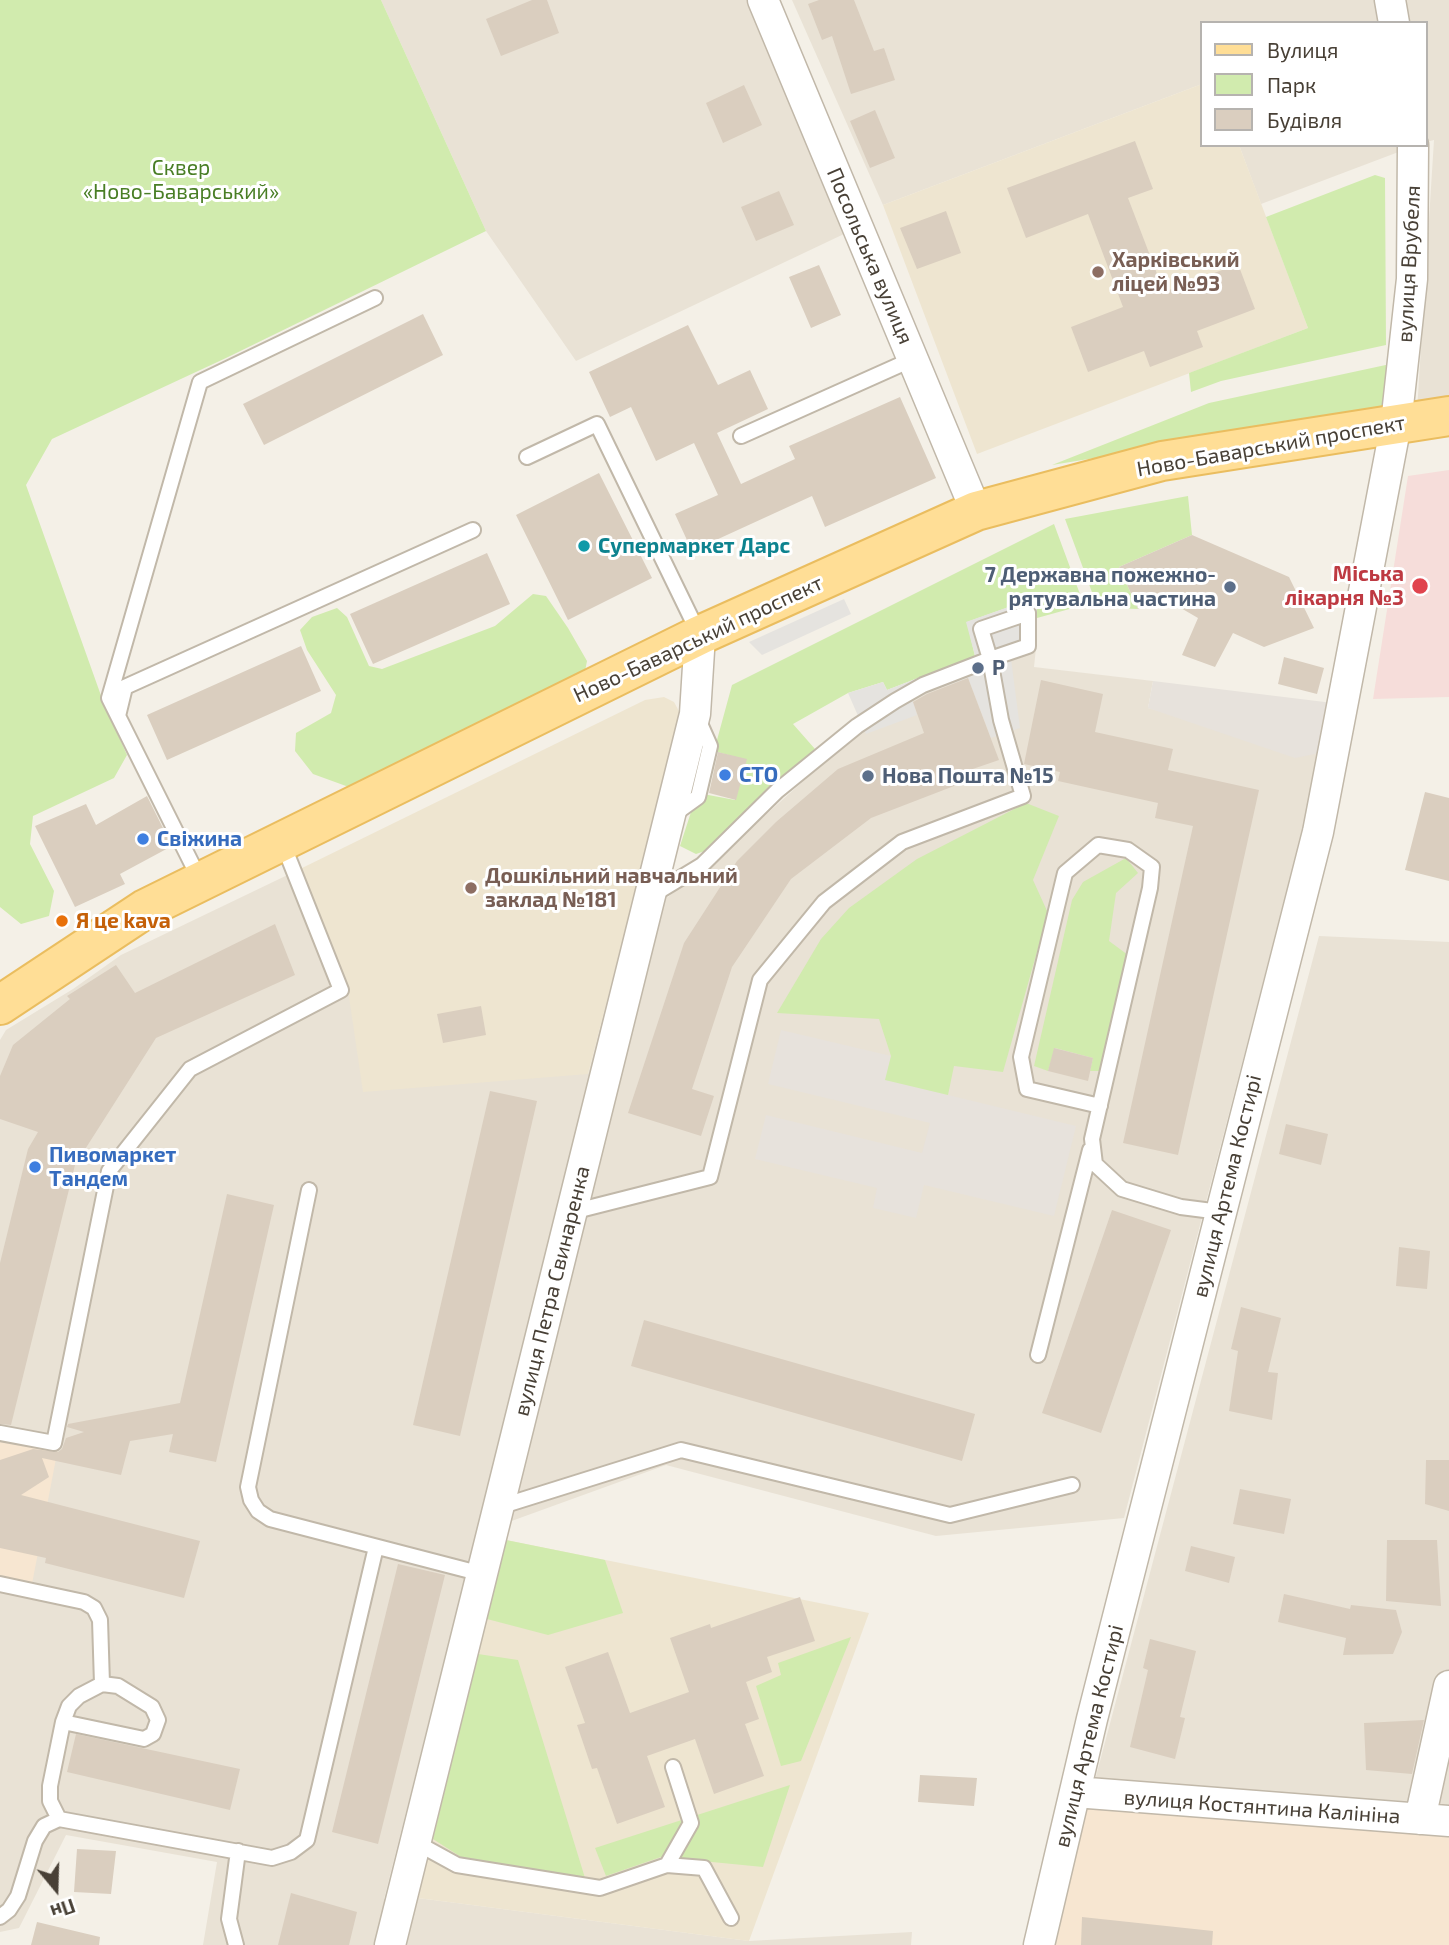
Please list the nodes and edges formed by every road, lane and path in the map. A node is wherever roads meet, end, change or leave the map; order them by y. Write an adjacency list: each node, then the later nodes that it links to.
1 (763, 0): 6 (street, Посольська вулиця)
2 (1390, 0): 3 (street)
3 (1394, 21)
4 (1413, 147): 8 (street, вулиця Врубеля)
5 (375, 298): 14 (lane)
6 (913, 359): 9 (lane); 11 (street, Посольська вулиця)
7 (1449, 416): 8 (main road, Ново-Баварський проспект)
8 (1396, 424): 11 (main road, Ново-Баварський проспект); 23 (street, вулиця Артема Костирі)
9 (741, 436)
10 (527, 457): 13 (lane)
11 (976, 512): 13 (main road, Ново-Баварський проспект)
12 (473, 530): 14 (lane)
13 (700, 635): 15 (main road, Ново-Баварський проспект); 17 (street, вулиця Петра Свинаренка)
14 (118, 716): 16 (lane)
15 (282, 841): 16 (main road, Ново-Баварський проспект); 25 (lane)
16 (201, 881): 18 (main road, Ново-Баварський проспект)
17 (650, 897): 22 (street, вулиця Петра Свинаренка); 22 (lane)
18 (0, 1005)
19 (1100, 1106): 19 (lane); 20 (lane)
20 (1092, 1139): 23 (lane); 24 (lane)
21 (310, 1191): 28 (lane)
22 (572, 1212): 27 (street, вулиця Петра Свинаренка)
23 (1220, 1212): 35 (street, вулиця Артема Костирі)
24 (1038, 1356)
25 (0, 1433)
26 (1072, 1485): 27 (lane)
27 (499, 1507): 29 (street, вулиця Петра Свинаренка)
28 (376, 1547): 29 (lane); 39 (lane)
29 (482, 1574): 38 (street, вулиця Петра Свинаренка)
30 (0, 1584): 31 (lane)
31 (102, 1684): 33 (lane); 33 (lane)
32 (1449, 1686): 37 (street)
33 (63, 1722): 36 (lane)
34 (673, 1767): 40 (lane)
35 (1075, 1792): 37 (street, вулиця Костянтина Калініна); 45 (street, вулиця Артема Костирі)
36 (59, 1819): 39 (lane); 41 (lane)
37 (1434, 1820)
38 (415, 1842): 40 (lane); 44 (street, вулиця Петра Свинаренка)
39 (238, 1852): 43 (lane)
40 (667, 1866): 42 (lane)
41 (0, 1917)
42 (731, 1918)
43 (236, 1945)
44 (390, 1945)
45 (1040, 1945)

